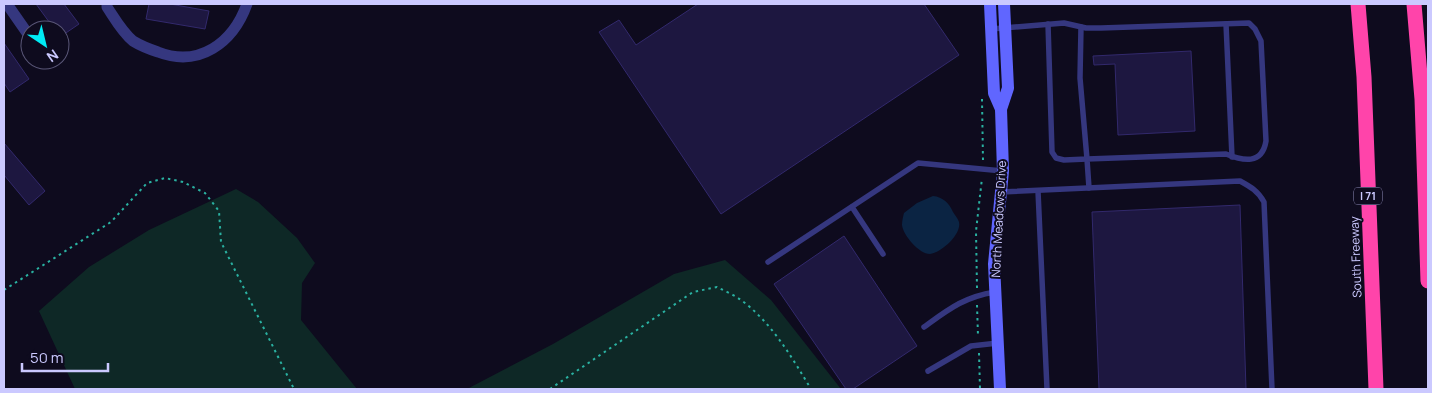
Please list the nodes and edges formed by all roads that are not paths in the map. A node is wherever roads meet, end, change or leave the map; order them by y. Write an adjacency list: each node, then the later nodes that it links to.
1 (7, 4): 8 (street)
2 (107, 4): 3 (street)
3 (247, 4)
4 (990, 4): 13 (street, North Meadows Drive)
5 (1004, 4): 12 (street, North Meadows Drive)
6 (1358, 4): 32 (highway, South Freeway / I 71)
7 (1414, 4): 24 (highway)
8 (20, 23)
9 (1048, 24): 11 (lane); 12 (lane); 16 (lane)
10 (1226, 24): 11 (lane); 15 (lane); 15 (lane)
11 (1081, 27): 16 (lane)
12 (1005, 28): 13 (lane); 14 (street, North Meadows Drive)
13 (991, 29): 14 (street, North Meadows Drive)
14 (1001, 109): 17 (street, North Meadows Drive)
15 (1232, 157): 16 (lane)
16 (1087, 159): 18 (lane)
17 (1003, 171): 20 (street, North Meadows Drive); 21 (lane)
18 (1089, 188): 19 (lane); 31 (lane)
19 (1038, 190): 20 (lane); 30 (lane)
20 (1001, 192): 25 (street, North Meadows Drive)
21 (852, 207): 22 (lane); 23 (lane)
22 (882, 254)
23 (768, 262)
24 (1428, 281)
25 (996, 292): 26 (lane); 27 (street, North Meadows Drive)
26 (924, 327)
27 (998, 342): 28 (lane); 29 (street, North Meadows Drive)
28 (928, 371)
29 (1000, 389)
30 (1047, 389)
31 (1272, 389)
32 (1376, 389)

